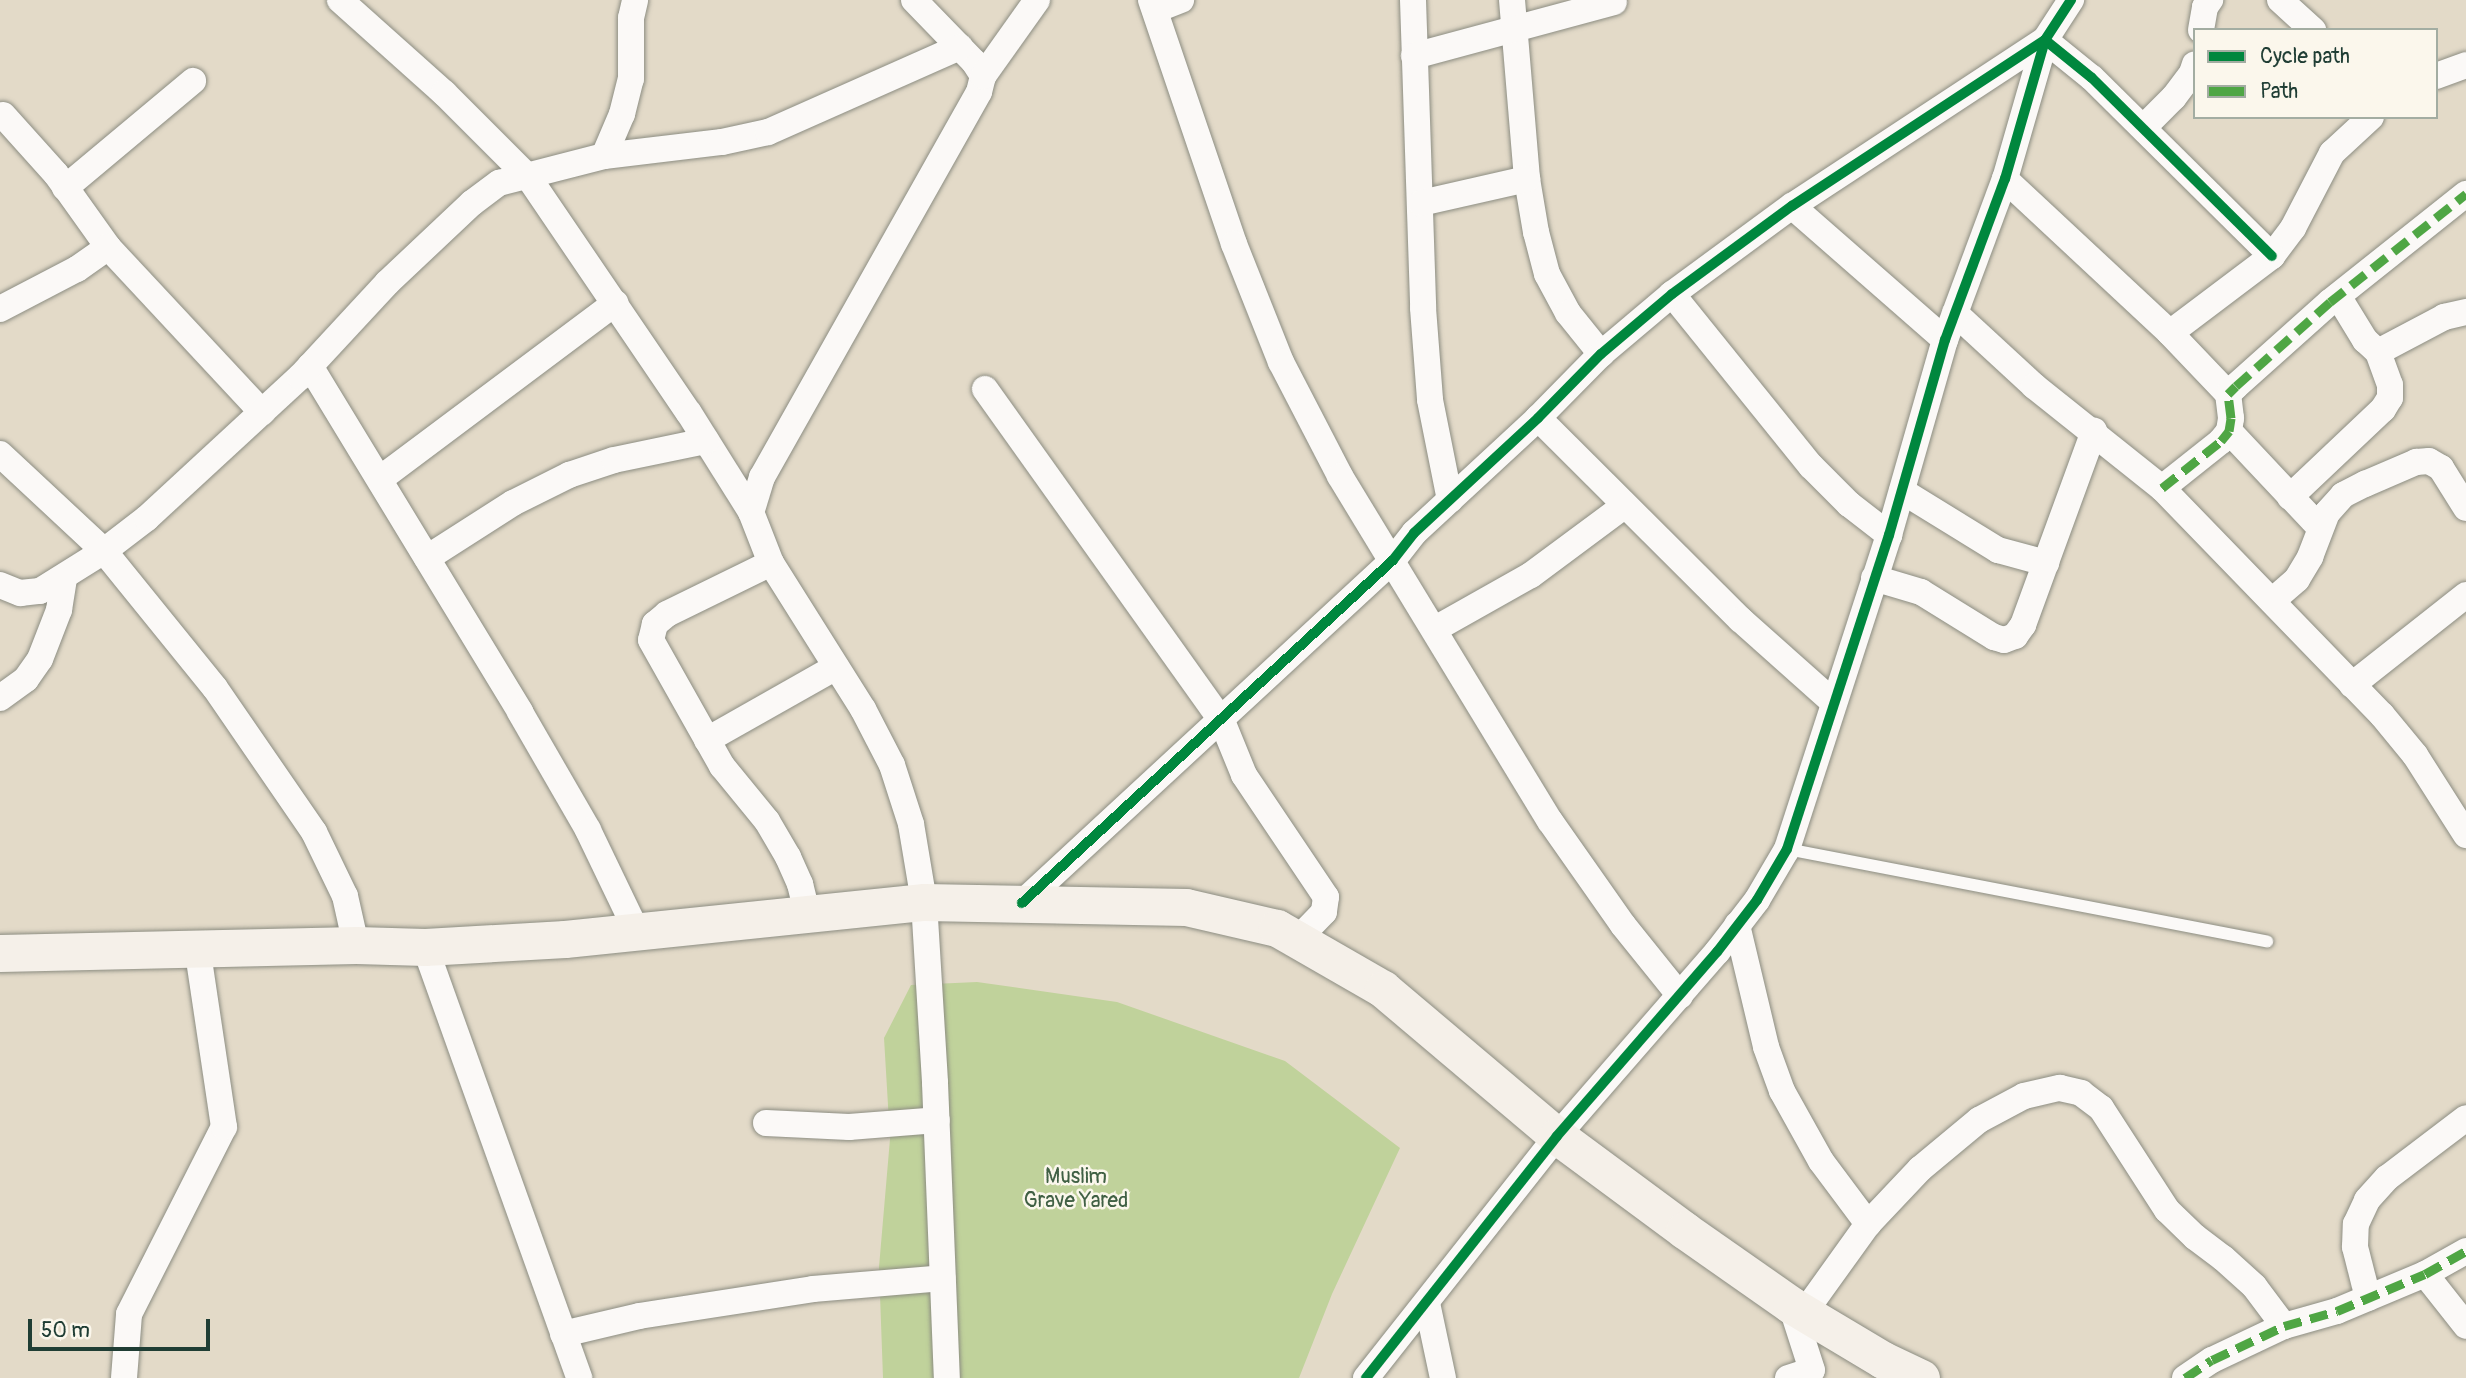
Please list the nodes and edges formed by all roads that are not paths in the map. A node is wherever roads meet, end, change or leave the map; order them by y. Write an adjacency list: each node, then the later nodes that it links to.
1 (340, 0): 28 (street)
2 (635, 0): 27 (street)
3 (914, 0): 17 (street)
4 (1037, 0): 22 (street)
5 (1181, 0): 12 (street)
6 (1413, 0): 18 (street)
7 (1512, 0): 15 (street)
8 (2071, 0): 16 (street)
9 (2210, 0): 13 (street)
10 (2280, 0): 14 (street)
11 (1614, 2): 15 (street)
12 (1153, 5): 68 (street)
13 (2201, 28)
14 (2311, 28)
15 (1515, 31): 18 (street); 30 (street)
16 (2045, 40): 26 (street); 29 (street); 34 (street)
17 (960, 47): 22 (street); 27 (street)
18 (1414, 56): 33 (street)
19 (2466, 65): 21 (street)
20 (2193, 70): 26 (street)
21 (2438, 75)
22 (983, 76): 63 (street)
23 (193, 82): 31 (street)
24 (3, 115): 31 (street)
25 (2369, 119): 36 (street)
26 (2144, 127): 36 (street)
27 (604, 156): 28 (street)
28 (529, 178): 39 (street); 47 (street)
29 (2005, 179): 42 (street); 43 (street)
30 (1527, 180): 33 (street); 46 (street)
31 (65, 188): 35 (street)
32 (2466, 194): 38 (street)
33 (1421, 203): 60 (street)
34 (1792, 206): 37 (street); 44 (street)
35 (108, 247): 40 (street); 50 (street)
36 (2272, 256): 43 (street)
37 (1672, 294): 46 (street); 65 (street)
38 (2338, 296): 45 (street); 49 (street)
39 (615, 303): 54 (street); 56 (street)
40 (0, 309)
41 (2466, 312): 45 (street)
42 (1955, 313): 44 (street); 52 (street)
43 (2170, 333): 49 (street)
44 (1945, 340): 58 (street)
45 (2378, 352): 59 (street)
46 (1601, 354): 51 (street)
47 (310, 366): 50 (street); 56 (street)
48 (985, 389): 81 (street)
49 (2228, 394): 53 (street)
50 (261, 412): 66 (street)
51 (1538, 418): 60 (street); 61 (street)
52 (2094, 431): 57 (street); 70 (street)
53 (2229, 431): 57 (street); 59 (street)
54 (706, 441): 63 (street); 67 (street)
55 (0, 454): 66 (street)
56 (380, 479): 67 (street)
57 (2162, 488): 75 (street)
58 (1902, 491): 65 (street); 70 (street)
59 (2290, 497): 64 (street)
60 (1450, 500): 68 (street)
61 (1624, 506): 76 (street); 80 (street)
62 (2466, 508): 64 (street)
63 (751, 512): 69 (street)
64 (2320, 528): 75 (street)
65 (1889, 535): 72 (street)
66 (104, 551): 71 (street); 93 (street)
67 (427, 558): 90 (street)
68 (1393, 560): 76 (street); 81 (street)
69 (771, 563): 77 (street); 82 (street)
70 (2046, 563): 72 (street)
71 (64, 578): 73 (street); 79 (street)
72 (1874, 578): 80 (street)
73 (0, 585)
74 (2466, 595): 78 (street)
75 (2272, 601): 78 (street)
76 (1435, 629): 97 (street)
77 (836, 667): 82 (street); 86 (street)
78 (2352, 685): 83 (street)
79 (0, 698)
80 (1833, 702): 85 (street)
81 (1222, 721): 87 (street); 91 (street)
82 (707, 740): 88 (street)
83 (2456, 799): 84 (street)
84 (2466, 835)
85 (1787, 849): 89 (street); 92 (lane)
86 (924, 902): 87 (main road); 88 (main road); 99 (street)
87 (1022, 903): 91 (main road)
88 (807, 913): 90 (main road)
89 (1737, 925): 97 (street); 102 (street)
90 (637, 932): 95 (main road)
91 (1297, 940): 101 (main road)
92 (2267, 941)
93 (356, 945): 94 (main road); 95 (main road)
94 (197, 947): 96 (main road); 113 (street)
95 (425, 947): 111 (street)
96 (0, 953)
97 (1679, 996): 101 (street)
98 (2466, 1118): 106 (street)
99 (937, 1120): 100 (street); 105 (street)
100 (766, 1123)
101 (1557, 1136): 107 (street); 108 (main road)
102 (1868, 1224): 108 (street); 109 (street)
103 (2466, 1251): 104 (street)
104 (2425, 1274): 106 (street); 110 (street)
105 (943, 1278): 111 (street); 115 (street)
106 (2368, 1298): 109 (street)
107 (1427, 1303): 116 (street); 117 (street)
108 (1798, 1309): 112 (street); 118 (main road)
109 (2284, 1326): 119 (street)
110 (2466, 1326)
111 (563, 1334): 114 (street)
112 (1804, 1375)
113 (124, 1378)
114 (579, 1378)
115 (947, 1378)
116 (1366, 1378)
117 (1443, 1378)
118 (1921, 1378)
119 (2185, 1378)

